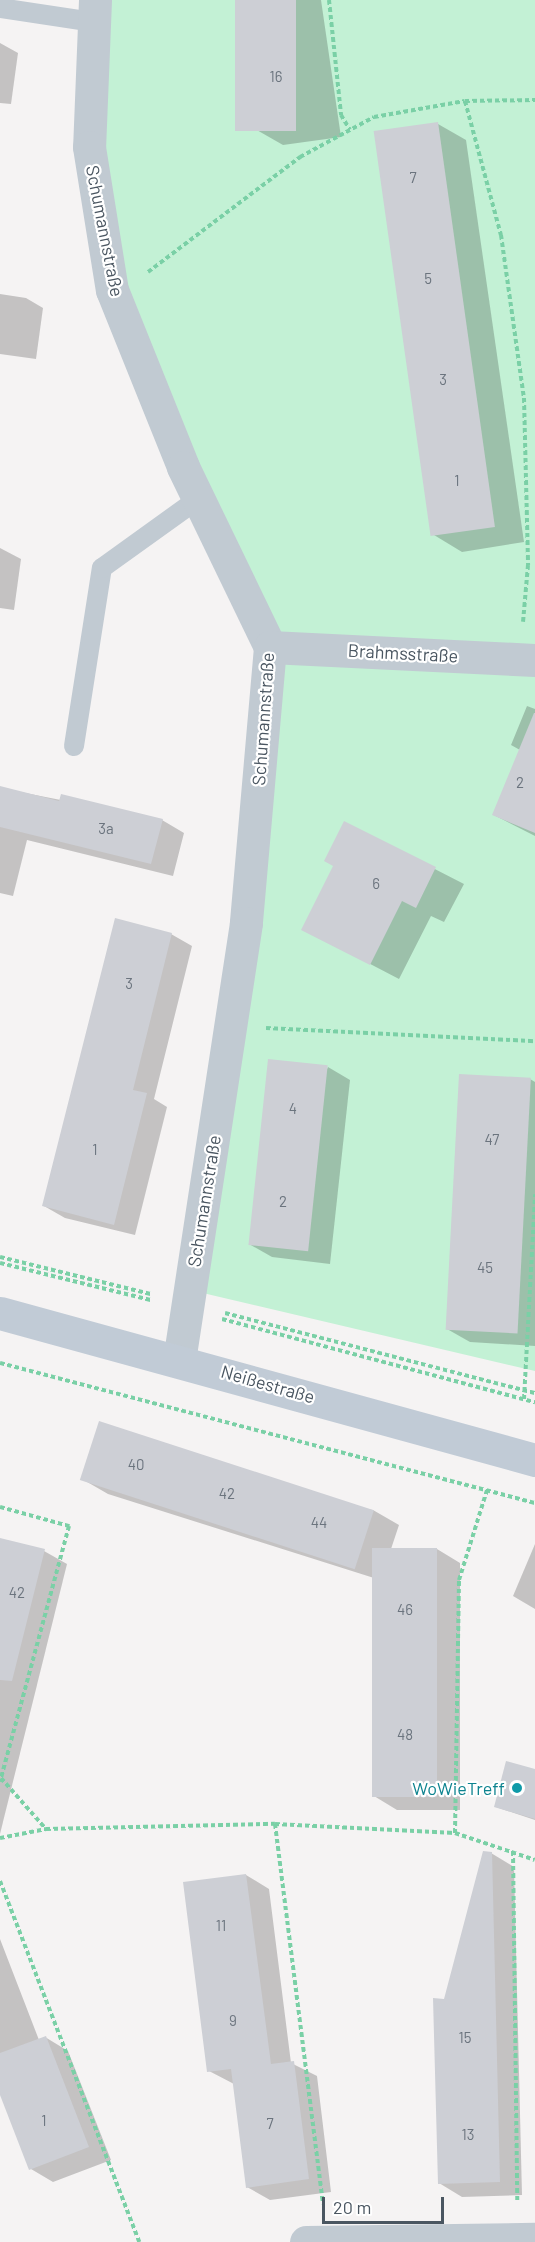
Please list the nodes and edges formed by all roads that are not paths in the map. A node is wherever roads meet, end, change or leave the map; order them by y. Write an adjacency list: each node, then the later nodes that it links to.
1 (0, 8): 2 (lane)
2 (95, 11): 3 (street, Schumannstraße)
3 (198, 499): 4 (street, Schumannstraße); 6 (lane)
4 (270, 647): 5 (street, Brahmsstraße); 8 (street, Schumannstraße)
5 (527, 659)
6 (74, 746)
7 (0, 1313): 8 (street, Neißestraße)
8 (179, 1360): 9 (street, Neißestraße)
9 (535, 1460)
10 (526, 2238): 11 (street)
11 (317, 2241)

